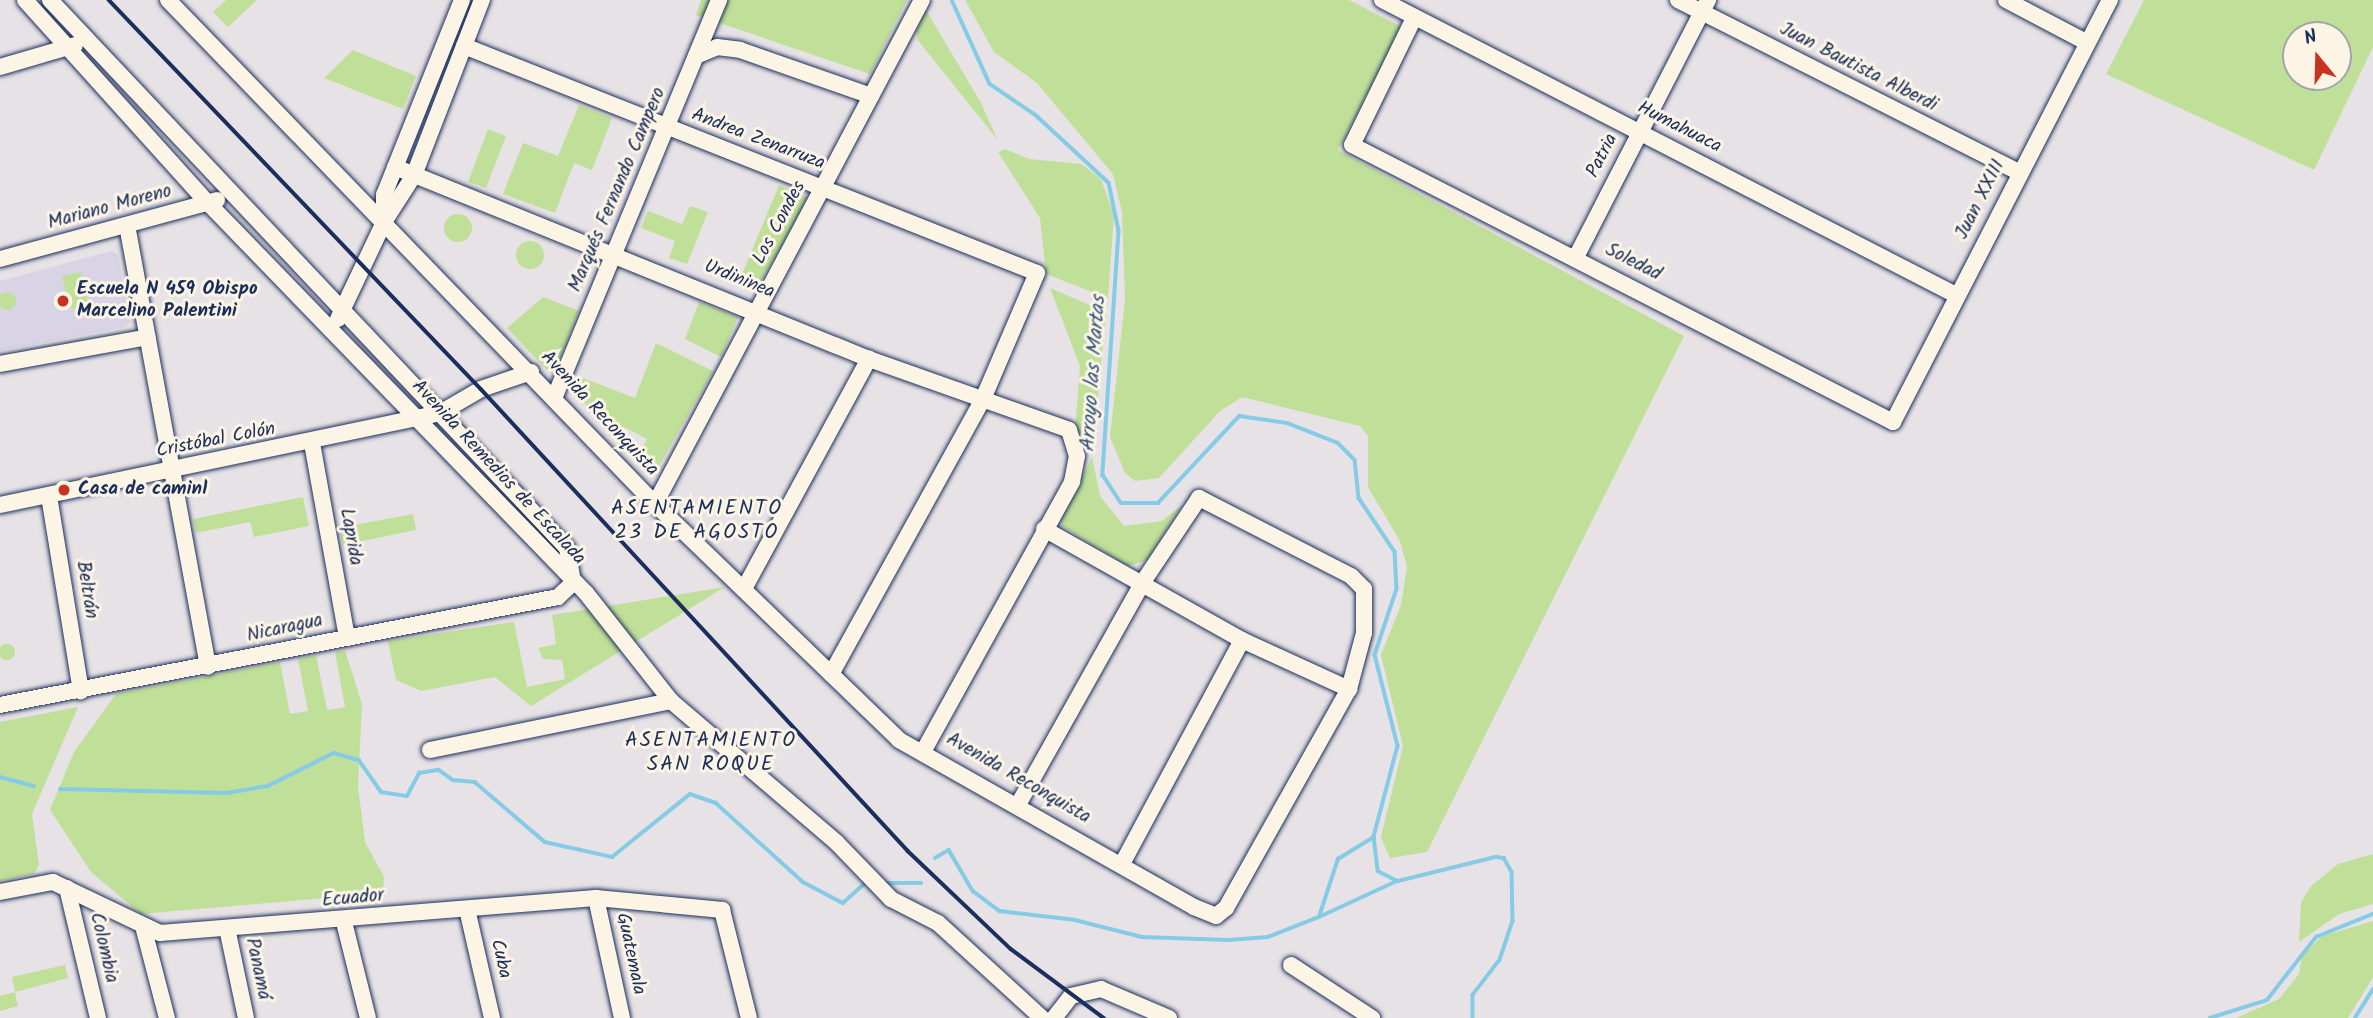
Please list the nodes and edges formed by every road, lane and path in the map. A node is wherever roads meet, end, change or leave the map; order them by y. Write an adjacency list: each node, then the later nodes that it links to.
1 (25, 0): 17 (street, Avenida Remedios de Escalada)
2 (50, 0): 14 (street, Avenida Remedios de Escalada)
3 (168, 0): 29 (street, Avenida Reconquista)
4 (462, 0): 23 (street)
5 (481, 0): 16 (street)
6 (719, 0): 18 (street, Marqués Fernando Campero)
7 (922, 0): 20 (street, Los Condes)
8 (1382, 0): 13 (street, Humahuaca)
9 (1678, 0): 12 (street, Juan Bautista Alberdi)
10 (2006, 0): 15 (street)
11 (2110, 0): 15 (street, Juan XXIII)
12 (1705, 6): 22 (street, Patria); 24 (street, Juan Bautista Alberdi)
13 (1414, 18): 22 (street, Humahuaca); 32 (street, Soledad)
14 (87, 39): 17 (street); 27 (street, Avenida Remedios de Escalada)
15 (2086, 41): 24 (street, Juan XXIII)
16 (464, 46): 21 (street, Andrea Zenarruza); 25 (street)
17 (69, 48): 19 (street); 28 (street, Avenida Remedios de Escalada)
18 (696, 56): 20 (street); 21 (street, Marqués Fernando Campero)
19 (0, 67)
20 (871, 96): 26 (street, Los Condes)
21 (669, 128): 26 (street, Andrea Zenarruza); 31 (street, Marqués Fernando Campero)
22 (1640, 131): 32 (street, Patria); 34 (street, Humahuaca)
23 (395, 167): 25 (street, Urdininea); 29 (street)
24 (2018, 173): 34 (street, Juan XXIII)
25 (414, 175): 29 (street); 31 (street, Urdininea)
26 (822, 188): 35 (street, Los Condes); 43 (street, Andrea Zenarruza)
27 (229, 194): 28 (street, Mariano Moreno); 36 (street, Avenida Remedios de Escalada)
28 (209, 204): 30 (street, Mariano Moreno); 37 (street, Avenida Remedios de Escalada)
29 (384, 222): 36 (street); 41 (street, Avenida Reconquista)
30 (127, 225): 33 (street, Mariano Moreno); 38 (street)
31 (614, 252): 35 (street, Urdininea); 42 (street, Marqués Fernando Campero)
32 (1576, 257): 46 (street, Soledad)
33 (0, 259)
34 (1956, 295): 46 (street, Juan XXIII)
35 (758, 310): 39 (street, Urdininea); 50 (street, Los Condes)
36 (344, 311): 37 (street); 44 (street, Avenida Remedios de Escalada)
37 (332, 326): 45 (street, Avenida Remedios de Escalada)
38 (148, 337): 40 (street); 48 (street)
39 (869, 359): 43 (street, Urdininea); 55 (street)
40 (0, 364)
41 (531, 372): 42 (street, Avenida Reconquista); 44 (street, Cristóbal Colón)
42 (555, 396): 50 (street, Avenida Reconquista)
43 (983, 399): 52 (street, Urdininea); 59 (street)
44 (440, 413): 45 (street, Cristóbal Colón); 54 (street, Avenida Remedios de Escalada)
45 (417, 418): 47 (street, Cristóbal Colón); 54 (street, Avenida Remedios de Escalada)
46 (1893, 422)
47 (312, 443): 48 (street, Cristóbal Colón); 56 (street, Laprida)
48 (171, 471): 49 (street, Cristóbal Colón); 58 (street)
49 (49, 496): 51 (street, Cristóbal Colón); 61 (street, Beltrán)
50 (655, 504): 55 (street, Avenida Reconquista)
51 (0, 505)
52 (1044, 529): 53 (street); 65 (street)
53 (1143, 582): 57 (street); 60 (street); 66 (street)
54 (573, 583): 56 (street, Nicaragua); 62 (street)
55 (745, 587): 59 (street, Avenida Reconquista)
56 (347, 638): 58 (street, Nicaragua)
57 (1242, 639): 60 (street); 67 (street)
58 (208, 667): 61 (street, Nicaragua)
59 (831, 674): 65 (street, Avenida Reconquista)
60 (1349, 689): 67 (street, Avenida Reconquista)
61 (81, 691): 63 (street, Nicaragua)
62 (671, 701): 64 (street); 83 (street)
63 (0, 705)
64 (430, 750)
65 (925, 750): 66 (street, Avenida Reconquista)
66 (1019, 803): 67 (street, Avenida Reconquista)
67 (1122, 864)
68 (67, 888): 69 (street, Ecuador); 74 (street, Ecuador); 76 (street, Colombia)
69 (0, 892)
70 (596, 898): 71 (street, Ecuador); 81 (street, Guatemala); 82 (street, Ecuador)
71 (467, 909): 72 (street, Ecuador); 80 (street, Cuba)
72 (344, 922): 73 (street, Ecuador); 79 (street)
73 (227, 928): 74 (street, Ecuador); 78 (street, Panamá)
74 (144, 930): 77 (street)
75 (1291, 965): 86 (street)
76 (98, 1018)
77 (167, 1018)
78 (246, 1018)
79 (368, 1018)
80 (492, 1018)
81 (622, 1018)
82 (749, 1018)
83 (1042, 1018)
84 (1054, 1018): 85 (street)
85 (1169, 1018)
86 (1372, 1018)

